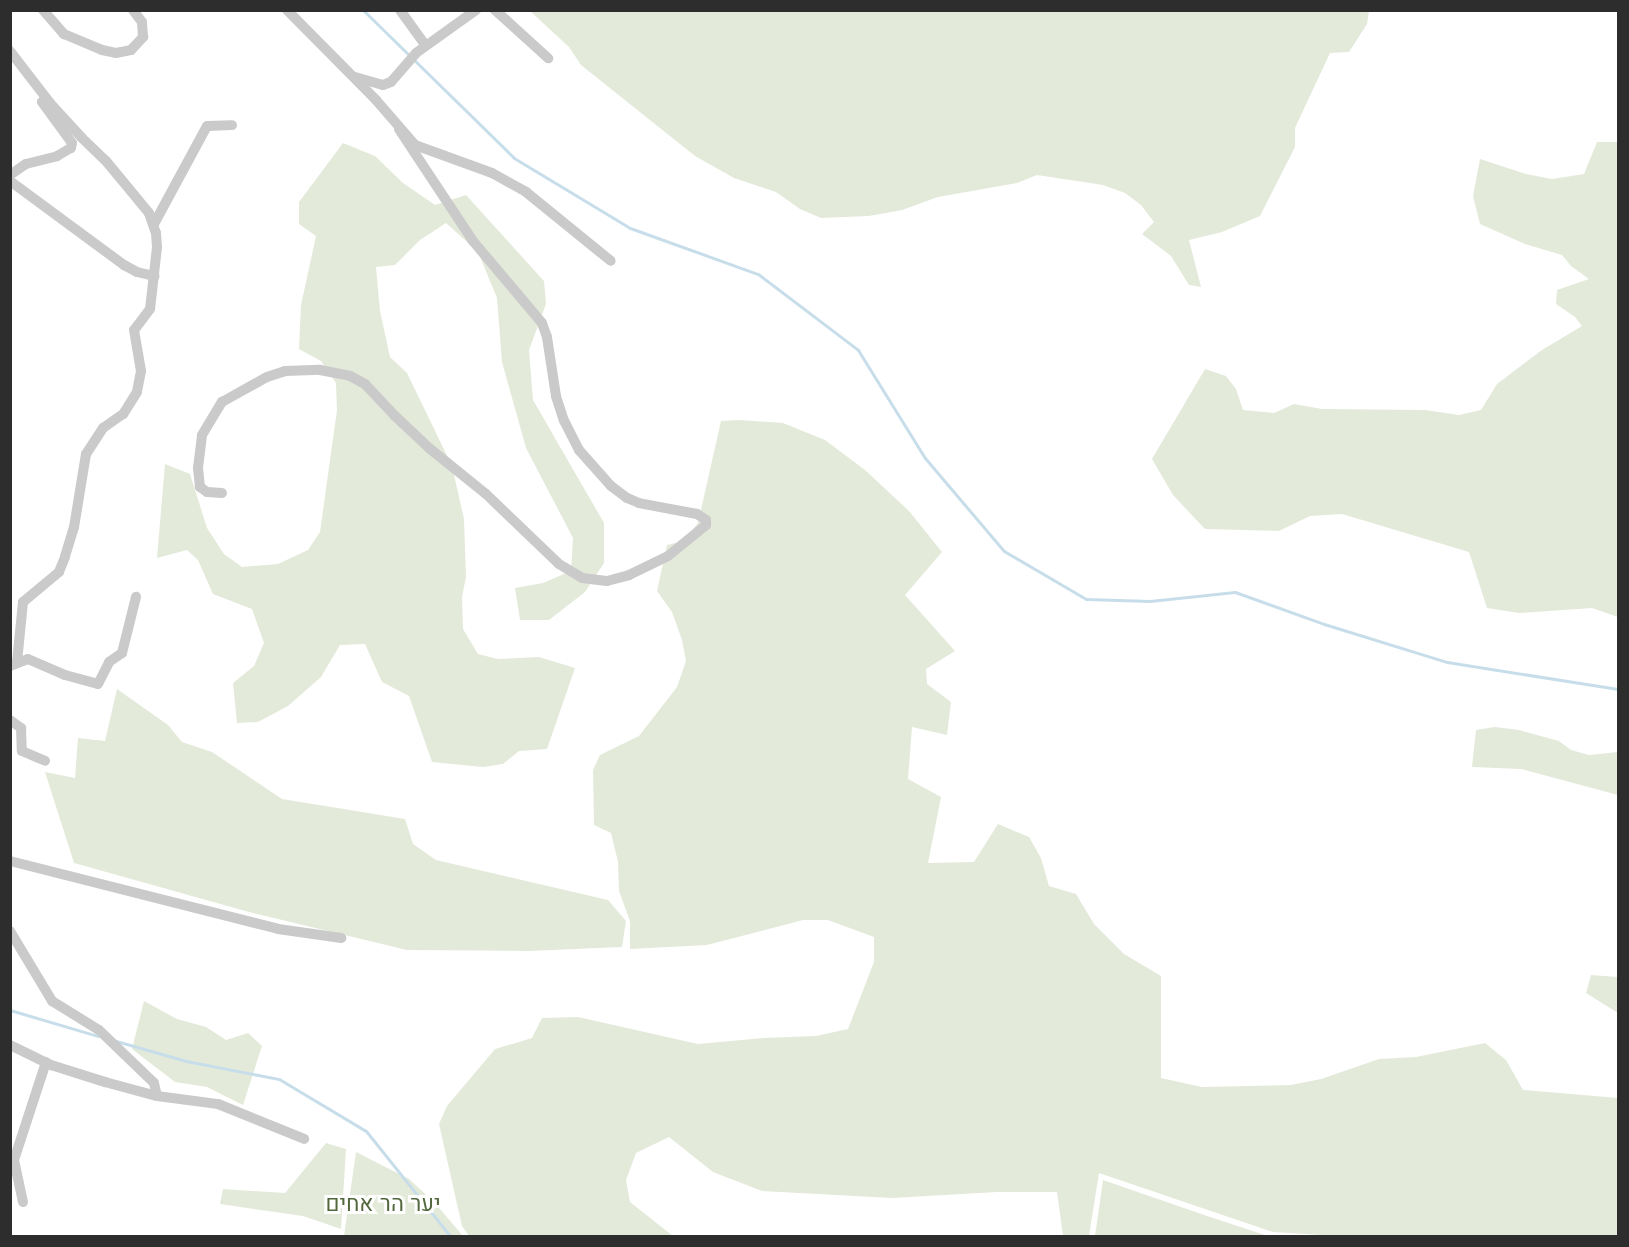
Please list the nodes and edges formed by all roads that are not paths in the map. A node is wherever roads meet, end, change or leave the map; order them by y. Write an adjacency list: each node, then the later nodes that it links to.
1 (43, 10): 2 (street)
2 (133, 10)
3 (287, 10): 10 (street)
4 (400, 10): 7 (street)
5 (476, 10): 7 (street)
6 (495, 10): 9 (street)
7 (426, 46): 10 (street)
8 (11, 53): 11 (street)
9 (548, 58)
10 (354, 77): 13 (street)
11 (35, 84): 14 (street); 16 (street)
12 (232, 125): 16 (street)
13 (399, 129): 17 (street); 19 (street)
14 (10, 176)
15 (10, 181): 18 (street)
16 (153, 224): 18 (street)
17 (611, 261)
18 (155, 276): 21 (street)
19 (222, 493)
20 (136, 597): 21 (street)
21 (14, 664)
22 (10, 720): 23 (street)
23 (45, 761)
24 (10, 861): 26 (street)
25 (10, 931): 29 (street)
26 (341, 938)
27 (10, 1045): 28 (street)
28 (46, 1062): 29 (street); 31 (street)
29 (157, 1096): 30 (street)
30 (304, 1139)
31 (23, 1202)

